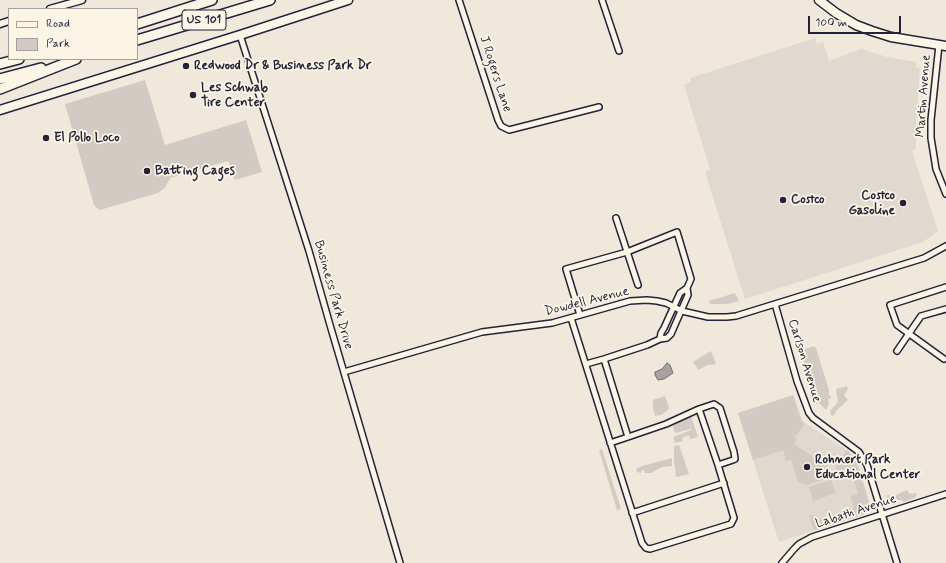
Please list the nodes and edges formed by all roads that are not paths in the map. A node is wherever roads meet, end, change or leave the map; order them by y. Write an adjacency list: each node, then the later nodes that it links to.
1 (82, 0): 8 (street)
2 (212, 0): 9 (highway, US 101)
3 (270, 0): 11 (highway, US 101)
4 (348, 0): 10 (main road)
5 (459, 0): 20 (street, J Rogers Lane)
6 (602, 0): 13 (street)
7 (819, 0): 12 (main road)
8 (54, 8)
9 (138, 24)
10 (240, 35): 21 (main road); 41 (street, Business Park Drive)
11 (138, 40)
12 (942, 46): 22 (street, Martin Avenue)
13 (619, 51)
14 (14, 60): 17 (highway)
15 (68, 60): 18 (highway)
16 (73, 60): 19 (highway)
17 (1, 63)
18 (0, 79)
19 (0, 89)
20 (599, 108)
21 (0, 110)
22 (946, 194)
23 (616, 218): 25 (street)
24 (946, 246): 29 (street, Dowdell Avenue)
25 (627, 252): 26 (street); 28 (street); 33 (street)
26 (638, 285)
27 (946, 287): 35 (street)
28 (687, 288): 30 (street); 32 (street)
29 (775, 304): 32 (street, Dowdell Avenue); 49 (street, Carlson Avenue)
30 (674, 307): 32 (street, Dowdell Avenue); 33 (street, Dowdell Avenue); 36 (street)
31 (946, 309): 35 (street)
32 (682, 311): 36 (street)
33 (580, 315): 34 (street, Dowdell Avenue)
34 (571, 318): 40 (street); 41 (street, Dowdell Avenue)
35 (909, 333): 37 (street); 39 (street)
36 (660, 340): 38 (street)
37 (897, 351)
38 (604, 359): 40 (street); 43 (street)
39 (944, 359)
40 (586, 364): 44 (street)
41 (344, 372): 50 (street, Business Park Drive)
42 (699, 409): 43 (street); 45 (street); 45 (street)
43 (628, 437): 44 (street)
44 (610, 442): 48 (street)
45 (718, 465): 46 (street)
46 (724, 483): 48 (street); 48 (street)
47 (946, 494): 49 (street, Labath Avenue)
48 (632, 513)
49 (882, 515): 51 (street, Labath Avenue); 52 (street, Carlson Avenue)
50 (400, 563)
51 (782, 563)
52 (897, 563)

